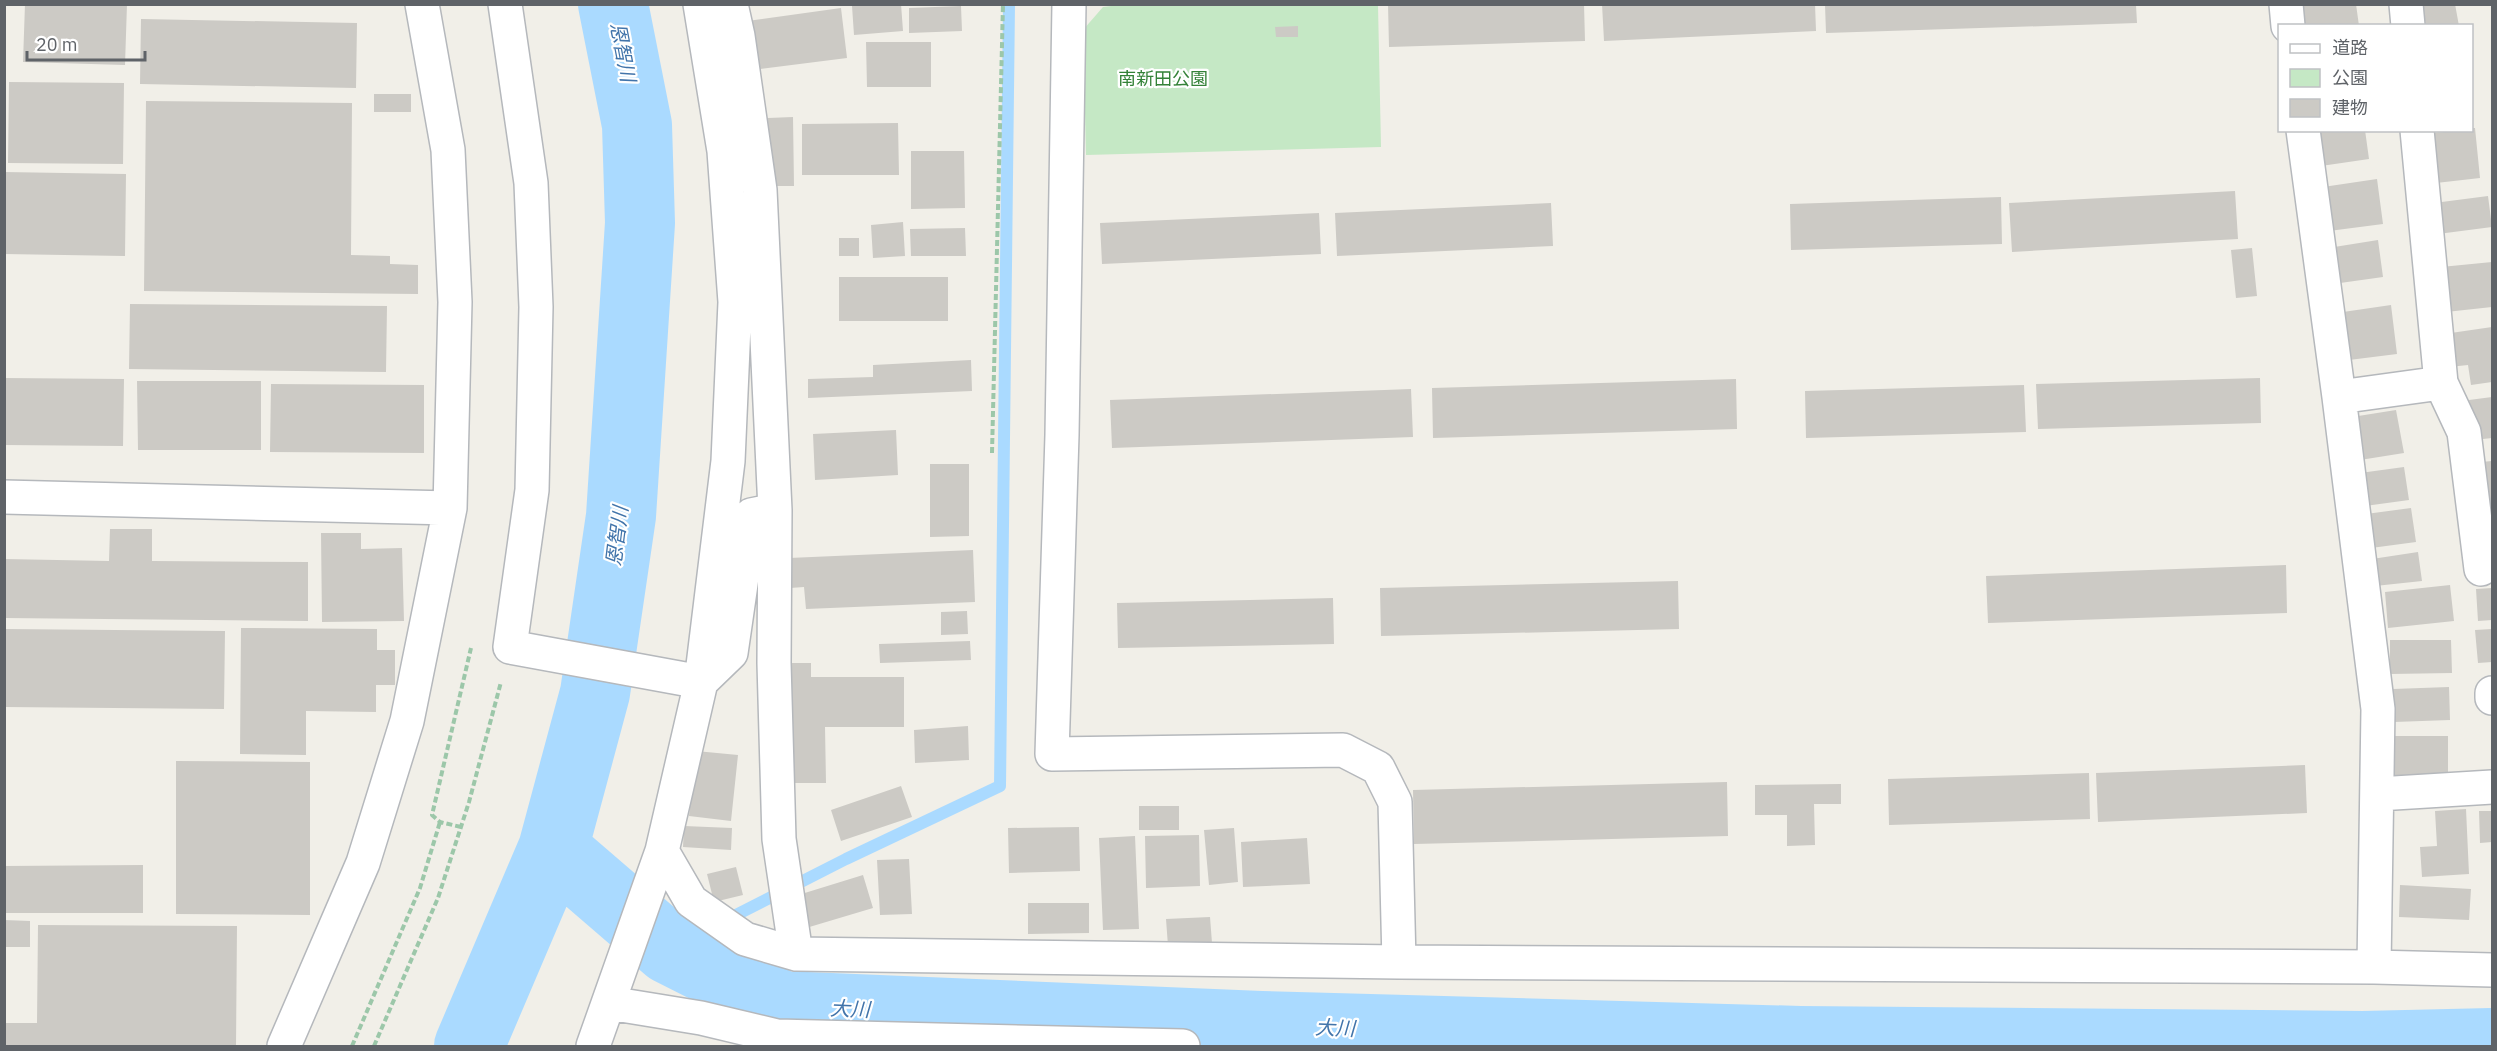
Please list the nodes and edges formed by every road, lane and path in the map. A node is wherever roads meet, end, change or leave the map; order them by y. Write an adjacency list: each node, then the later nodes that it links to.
1 (422, 4): 17 (street)
2 (505, 4): 21 (street)
3 (700, 4): 22 (street)
4 (731, 4): 18 (street)
5 (1003, 4): 15 (path)
6 (1069, 4): 31 (street)
7 (2286, 4): 9 (street)
8 (2406, 4): 10 (street)
9 (2288, 24)
10 (2408, 24)
11 (2303, 132): 14 (street)
12 (2417, 132): 13 (street)
13 (2441, 383): 14 (street); 19 (street)
14 (2339, 397): 26 (street)
15 (992, 453)
16 (4, 498): 17 (street)
17 (450, 507): 35 (street)
18 (775, 510): 22 (street); 30 (street)
19 (2481, 569)
20 (472, 645): 27 (path)
21 (510, 647): 22 (street); 28 (path)
22 (701, 682): 29 (street)
23 (2492, 693): 24 (street)
24 (2493, 698)
25 (2493, 787): 26 (street)
26 (2378, 794): 32 (street)
27 (441, 822): 28 (path); 36 (path)
28 (461, 827): 37 (path)
29 (662, 851): 30 (street); 34 (street)
30 (796, 954): 31 (street)
31 (1399, 962): 32 (street)
32 (2374, 967): 33 (street)
33 (2493, 970)
34 (609, 1003): 38 (street); 39 (street)
35 (284, 1047)
36 (352, 1047)
37 (374, 1047)
38 (593, 1047)
39 (1183, 1047)

